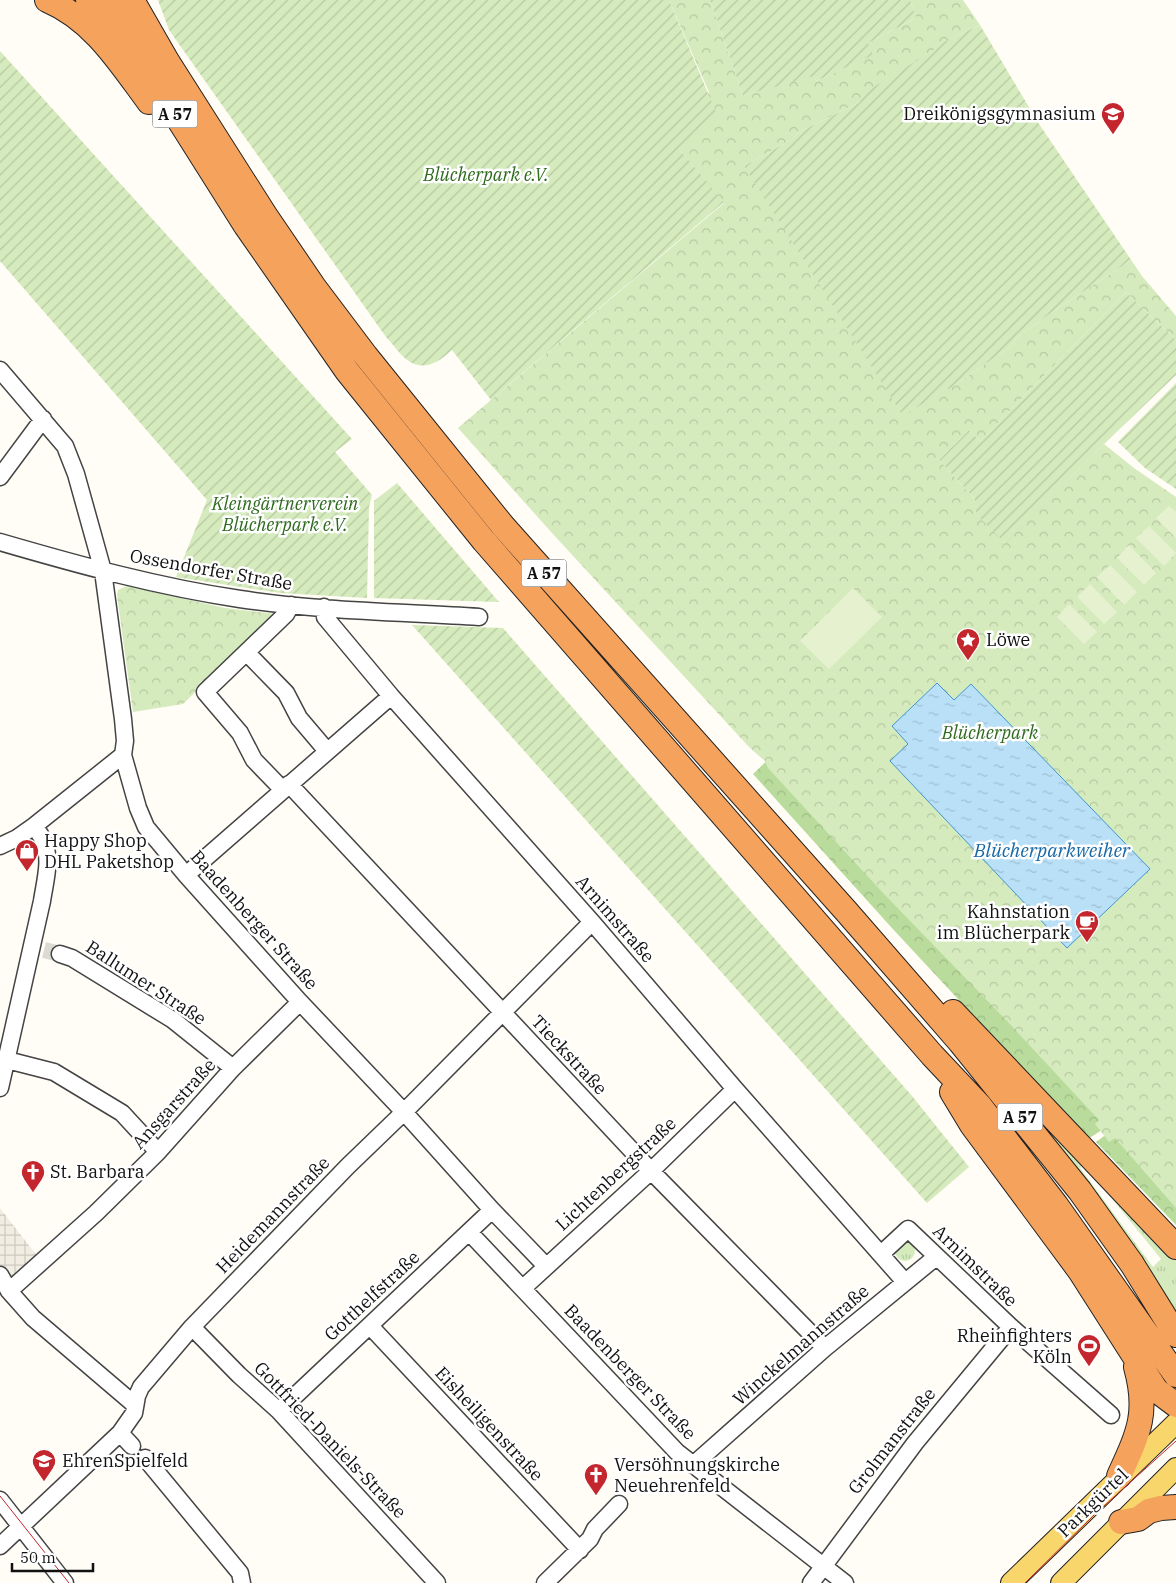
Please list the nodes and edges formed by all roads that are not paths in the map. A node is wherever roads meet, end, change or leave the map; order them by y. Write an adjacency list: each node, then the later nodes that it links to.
1 (47, 0): 7 (highway)
2 (88, 0): 7 (highway)
3 (107, 0): 8 (highway, A 57)
4 (132, 0): 6 (highway, A 57)
5 (147, 0): 6 (highway)
6 (167, 61): 25 (highway, A 57)
7 (149, 102): 8 (highway)
8 (246, 226): 30 (highway, A 57)
9 (0, 370): 10 (street, Baadenberger Straße)
10 (43, 419): 11 (street); 13 (street, Baadenberger Straße)
11 (0, 477)
12 (0, 542): 13 (street, Ossendorfer Straße)
13 (103, 571): 14 (street, Ossendorfer Straße); 20 (street, Baadenberger Straße)
14 (291, 605): 15 (street, Ossendorfer Straße); 17 (street)
15 (324, 607): 16 (street, Ossendorfer Straße); 18 (street, Arnimstraße)
16 (479, 617)
17 (247, 653): 19 (street); 21 (street, Tieckstraße)
18 (391, 696): 19 (street); 26 (street, Arnimstraße)
19 (327, 751): 21 (street)
20 (123, 755): 22 (street); 24 (street, Baadenberger Straße)
21 (286, 787): 24 (street); 29 (street, Tieckstraße)
22 (34, 826): 23 (street); 31 (street)
23 (0, 846)
24 (186, 875): 28 (street, Baadenberger Straße)
25 (846, 911): 40 (highway); 51 (highway, A 57)
26 (592, 922): 29 (street, Heidemannstraße); 34 (street, Arnimstraße)
27 (60, 954): 32 (street, Ballumer Straße)
28 (300, 1002): 32 (street, Ansgarstraße); 35 (street, Baadenberger Straße)
29 (502, 1014): 35 (street, Heidemannstraße); 37 (street, Tieckstraße)
30 (932, 1055): 52 (highway); 54 (highway, A 57)
31 (7, 1060): 33 (street); 36 (street)
32 (233, 1068): 36 (street, Ansgarstraße)
33 (0, 1088)
34 (735, 1089): 37 (street, Lichtenbergstraße); 41 (street, Arnimstraße)
35 (404, 1112): 38 (street, Baadenberger Straße); 49 (street, Heidemannstraße)
36 (158, 1152): 47 (street, Ansgarstraße)
37 (650, 1171): 43 (street, Lichtenbergstraße); 53 (street, Tieckstraße)
38 (492, 1210): 39 (street, Gotthelfstraße); 43 (street, Baadenberger Straße)
39 (469, 1232): 46 (street, Baadenberger Straße); 48 (street, Gotthelfstraße)
40 (1176, 1247)
41 (881, 1254): 42 (street, Arnimstraße); 45 (street, Arnimstraße)
42 (936, 1257): 45 (street, Winckelmannstraße); 50 (street, Arnimstraße)
43 (546, 1266): 46 (street, Lichtenbergstraße)
44 (0, 1275): 47 (street)
45 (905, 1282): 53 (street, Winckelmannstraße)
46 (523, 1288): 63 (street, Baadenberger Straße)
47 (9, 1291): 56 (street)
48 (370, 1326): 57 (street, Gotthelfstraße); 72 (street, Eisheiligenstraße)
49 (192, 1327): 56 (street, Heidemannstraße); 57 (street, Gottfried-Daniels-Straße)
50 (1010, 1327): 58 (street, Arnimstraße); 73 (street, Grolmanstraße)
51 (1176, 1336)
52 (1124, 1338): 55 (highway); 65 (highway)
53 (825, 1348): 63 (street, Winckelmannstraße)
54 (1176, 1375)
55 (1176, 1404)
56 (135, 1405): 60 (street, Heidemannstraße)
57 (279, 1411): 76 (street, Gottfried-Daniels-Straße)
58 (1111, 1415)
59 (1176, 1423): 65 (main road, Parkgürtel)
60 (120, 1433): 61 (street); 70 (street, Heidemannstraße)
61 (132, 1446)
62 (145, 1458): 74 (street)
63 (694, 1465): 73 (street, Baadenberger Straße)
64 (1176, 1468): 69 (main road, Parkgürtel)
65 (1119, 1476): 80 (main road, Parkgürtel)
66 (0, 1500): 70 (street)
67 (619, 1504): 72 (street)
68 (1176, 1507): 69 (highway)
69 (1121, 1522): 81 (main road, Parkgürtel)
70 (21, 1526): 71 (street, Heidemannstraße); 75 (street)
71 (0, 1546)
72 (580, 1550): 77 (street)
73 (822, 1567): 78 (street, Grolmanstraße); 79 (street, Baadenberger Straße)
74 (245, 1580)
75 (65, 1583)
76 (437, 1583)
77 (545, 1583)
78 (811, 1583)
79 (845, 1583)
80 (1011, 1583)
81 (1061, 1583)

